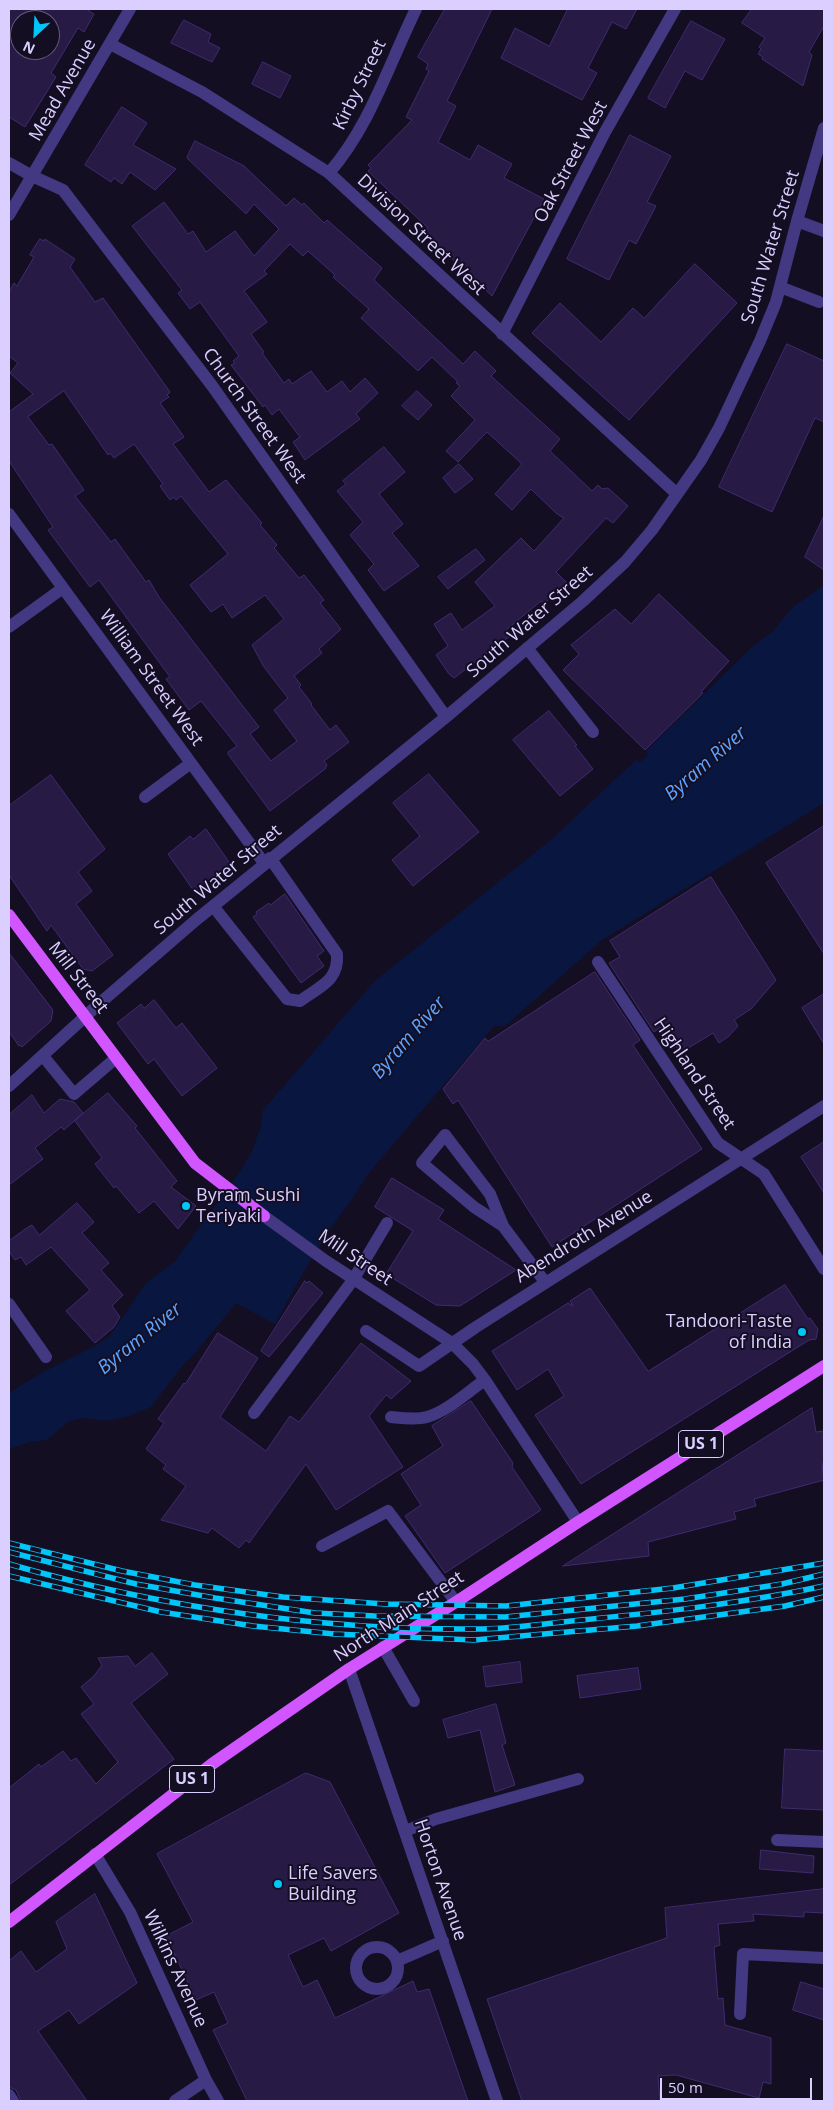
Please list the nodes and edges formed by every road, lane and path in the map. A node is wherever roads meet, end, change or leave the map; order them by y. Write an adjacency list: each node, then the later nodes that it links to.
1 (130, 9): 4 (street, Mead Avenue)
2 (416, 9): 7 (street, Kirby Street)
3 (675, 9): 14 (street, Oak Street West)
4 (110, 44): 7 (street, Division Street West); 8 (street, Mead Avenue)
5 (824, 128): 10 (street, South Water Street)
6 (9, 163): 8 (street, Church Street West)
7 (329, 173): 14 (street, Division Street West)
8 (32, 176): 9 (street, Mead Avenue); 20 (street, Church Street West)
9 (9, 215)
10 (797, 221): 11 (street); 12 (street, South Water Street)
11 (824, 232)
12 (780, 287): 13 (street); 15 (street, South Water Street)
13 (819, 302)
14 (502, 334): 15 (street, Division Street West)
15 (677, 494): 19 (street, South Water Street)
16 (9, 514): 17 (street, William Street West)
17 (63, 588): 18 (street); 22 (street, William Street West)
18 (9, 627)
19 (527, 648): 20 (street, South Water Street); 21 (street)
20 (446, 717): 24 (street, South Water Street)
21 (593, 732)
22 (191, 763): 23 (street); 24 (street, William Street West)
23 (145, 797)
24 (268, 861): 25 (street, South Water Street); 25 (street, William Street West)
25 (213, 906): 28 (street, South Water Street)
26 (9, 915): 28 (main road, Mill Street)
27 (598, 962): 33 (street, Highland Street)
28 (86, 1016): 29 (street, South Water Street); 30 (main road, Mill Street)
29 (43, 1056): 30 (street); 31 (street, South Water Street)
30 (116, 1058): 34 (main road, Mill Street)
31 (9, 1086)
32 (824, 1106): 33 (street, Abendroth Avenue)
33 (741, 1158): 37 (street, Highland Street); 39 (street, Abendroth Avenue)
34 (264, 1216): 38 (street, Mill Street)
35 (387, 1223): 38 (street)
36 (503, 1226): 36 (street); 39 (street)
37 (824, 1269)
38 (354, 1280): 42 (street, Mill Street); 46 (street)
39 (545, 1282): 42 (street, Abendroth Avenue)
40 (9, 1304): 43 (street)
41 (366, 1331): 42 (street, Abendroth Avenue)
42 (452, 1342): 45 (street, Mill Street)
43 (46, 1357)
44 (824, 1366): 48 (main road, North Main Street / US 1)
45 (485, 1380): 47 (street); 48 (street, Mill Street)
46 (254, 1413)
47 (391, 1417)
48 (578, 1522): 50 (main road, North Main Street / US 1)
49 (322, 1546): 50 (street)
50 (456, 1602): 51 (main road, North Main Street / US 1)
51 (383, 1647): 52 (main road, North Main Street / US 1); 53 (street)
52 (349, 1669): 55 (street, Horton Avenue); 58 (main road, North Main Street / US 1)
53 (414, 1702)
54 (578, 1779): 55 (street)
55 (405, 1831): 60 (street, Horton Avenue)
56 (777, 1840): 57 (street)
57 (824, 1842)
58 (94, 1854): 59 (main road, North Main Street / US 1); 64 (street, Wilkins Avenue)
59 (9, 1922)
60 (443, 1941): 62 (street); 69 (street, Horton Avenue)
61 (824, 1958): 63 (street)
62 (397, 1961): 62 (street)
63 (740, 2014)
64 (206, 2080): 67 (street); 68 (street, Wilkins Avenue)
65 (9, 2095): 66 (street)
66 (13, 2101)
67 (175, 2101)
68 (218, 2101)
69 (497, 2101)

